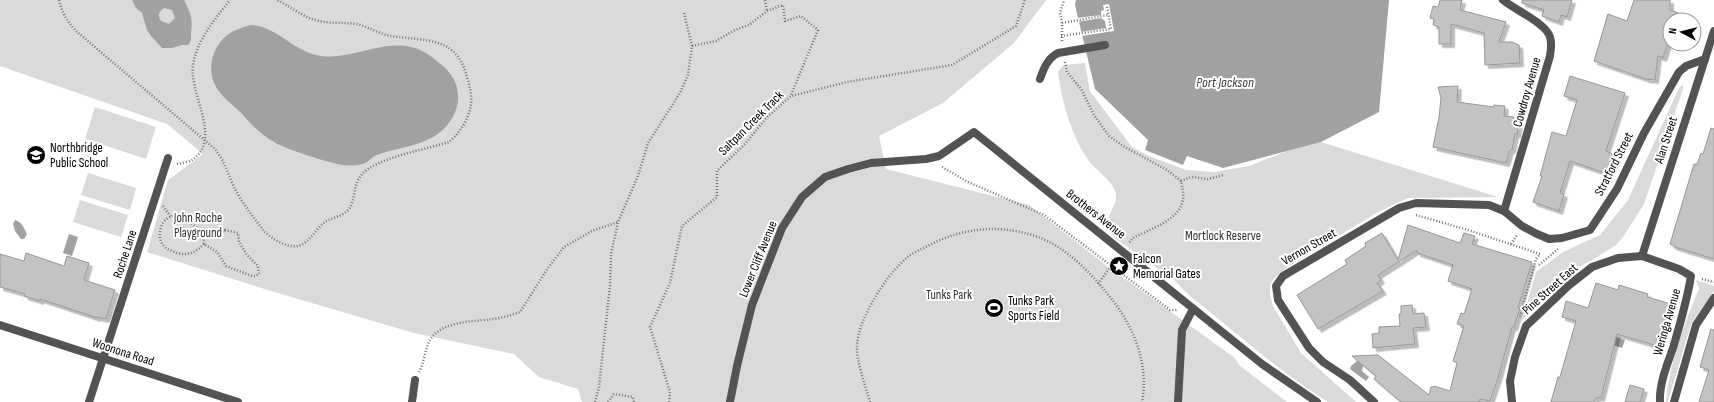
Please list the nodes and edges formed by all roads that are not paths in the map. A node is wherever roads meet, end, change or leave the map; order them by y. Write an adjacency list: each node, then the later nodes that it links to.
1 (1503, 0): 8 (street, Cowdroy Avenue)
2 (1714, 31): 4 (street, Alan Street)
3 (1105, 45): 5 (street)
4 (1705, 59): 8 (street, Stratford Street); 9 (street, Alan Street)
5 (1040, 79)
6 (974, 132): 11 (street, Brothers Avenue); 18 (street, Lower Cliff Avenue)
7 (168, 158): 13 (street, Roche Lane)
8 (1504, 211): 21 (street, Vernon Street)
9 (1642, 256): 22 (street, Pine Street East); 23 (street, Weringa Avenue)
10 (1714, 298): 24 (street)
11 (1191, 313): 19 (street); 20 (street, Brothers Avenue)
12 (0, 325): 13 (street, Woonona Road)
13 (103, 358): 15 (street, Roche Lane); 16 (street, Woonona Road)
14 (415, 380): 17 (street)
15 (89, 402)
16 (238, 402)
17 (412, 402)
18 (730, 402)
19 (1178, 402)
20 (1317, 402)
21 (1374, 402)
22 (1512, 402)
23 (1660, 402)
24 (1674, 402)

